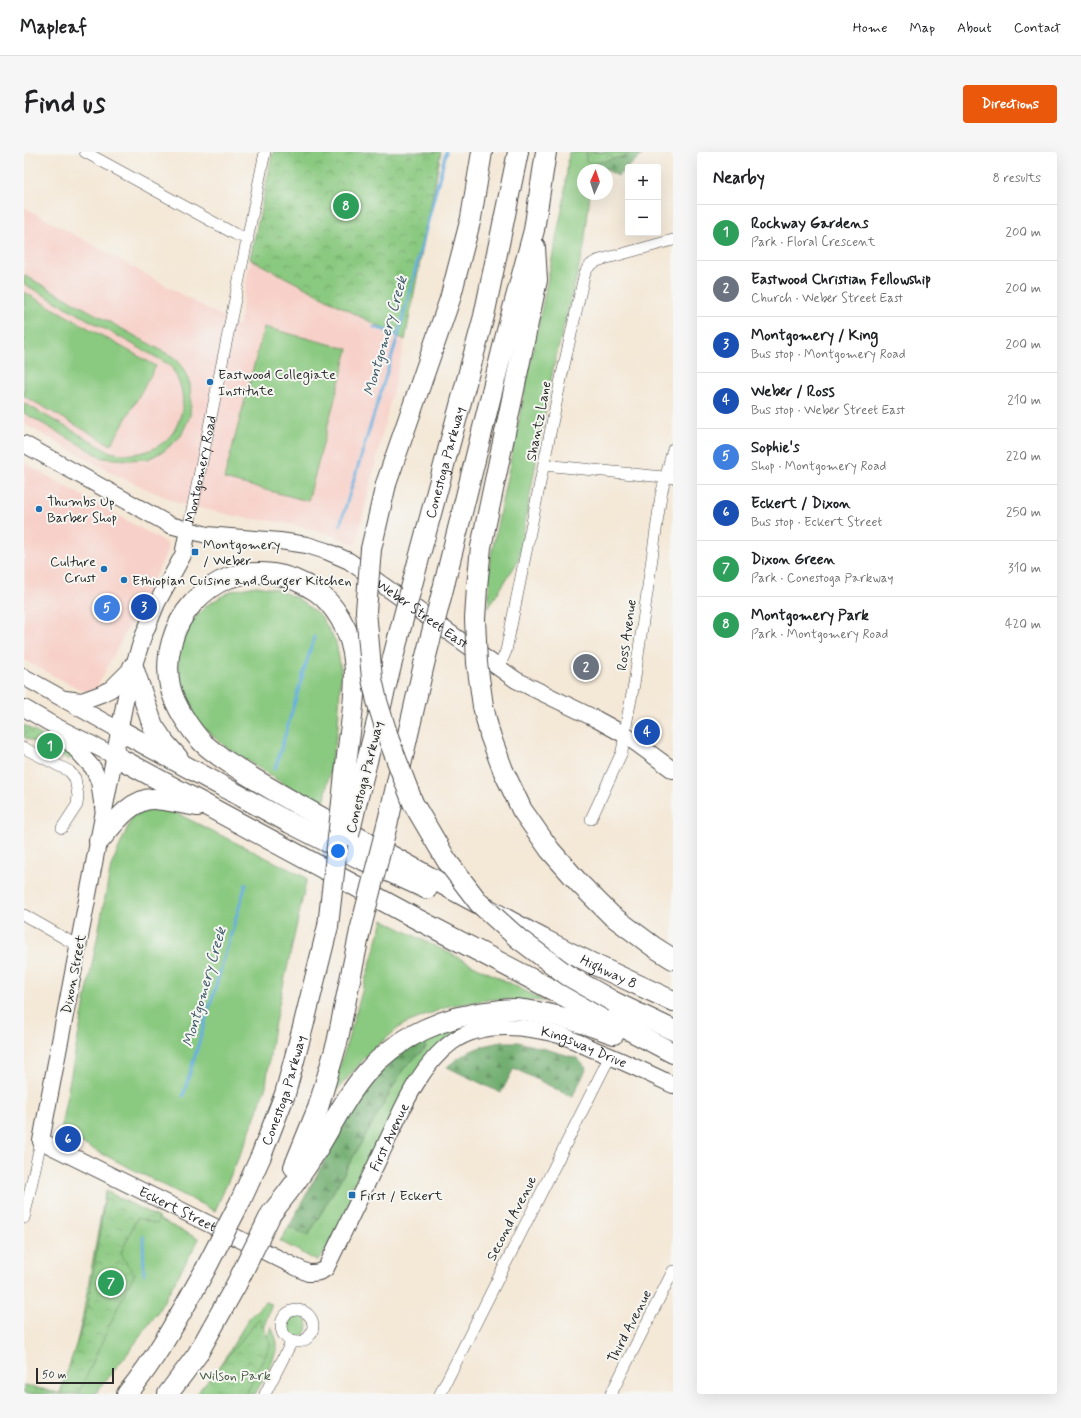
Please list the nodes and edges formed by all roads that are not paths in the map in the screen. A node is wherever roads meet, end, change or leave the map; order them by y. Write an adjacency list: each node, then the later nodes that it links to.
1 (85, 152): 7 (street)
2 (265, 152): 7 (street, Montgomery Road)
3 (482, 152): 38 (highway, bridge)
4 (518, 152): 26 (highway, Conestoga Parkway, bridge)
5 (546, 152): 6 (highway, Conestoga Parkway)
6 (534, 230): 35 (highway, bridge); 43 (highway, Conestoga Parkway, bridge)
7 (248, 239): 13 (street, Montgomery Road)
8 (673, 240): 11 (street, Shantz Lane)
9 (24, 444): 13 (street, Weber Street East)
10 (673, 450): 12 (street, Ross Avenue)
11 (544, 465): 12 (street); 15 (street, Shantz Lane)
12 (669, 478): 21 (street, Ross Avenue)
13 (188, 530): 14 (street, Montgomery Road); 15 (street, Weber Street East)
14 (133, 667): 17 (street); 20 (street, Montgomery Road); 24 (highway)
15 (498, 668): 21 (street, Weber Street East)
16 (24, 677): 17 (street)
17 (64, 699): 20 (street)
18 (24, 708): 19 (street)
19 (55, 726): 23 (street); 28 (street)
20 (119, 730): 23 (street, Dixon Street); 24 (highway)
21 (625, 735): 25 (street, Weber Street East); 29 (street, Ross Avenue)
22 (24, 748): 30 (street)
23 (115, 756): 27 (highway); 28 (street, Dixon Street)
24 (186, 767): 33 (highway)
25 (673, 770)
26 (350, 797): 33 (highway); 48 (highway, Conestoga Parkway, bridge)
27 (214, 808): 31 (highway); 39 (highway)
28 (104, 816): 31 (street, Dixon Street)
29 (591, 819)
30 (62, 828)
31 (99, 841): 34 (street, Dixon Street)
32 (24, 915): 34 (street)
33 (544, 940): 36 (highway, Highway 8)
34 (78, 946): 42 (street, Dixon Street)
35 (673, 959)
36 (673, 1001)
37 (490, 1028): 40 (street, Kingsway Drive); 46 (street, First Avenue)
38 (673, 1030)
39 (673, 1054): 43 (highway)
40 (610, 1056): 41 (street, Kingsway Drive); 51 (street, Second Avenue)
41 (673, 1085)
42 (41, 1141): 44 (street, Dixon Street); 46 (street, Eckert Street)
43 (271, 1214): 49 (highway, Conestoga Parkway, bridge)
44 (24, 1218)
45 (673, 1271): 52 (street, Third Avenue)
46 (316, 1273)
47 (292, 1341): 50 (street)
48 (127, 1394)
49 (168, 1394)
50 (265, 1394)
51 (440, 1394)
52 (611, 1394)

